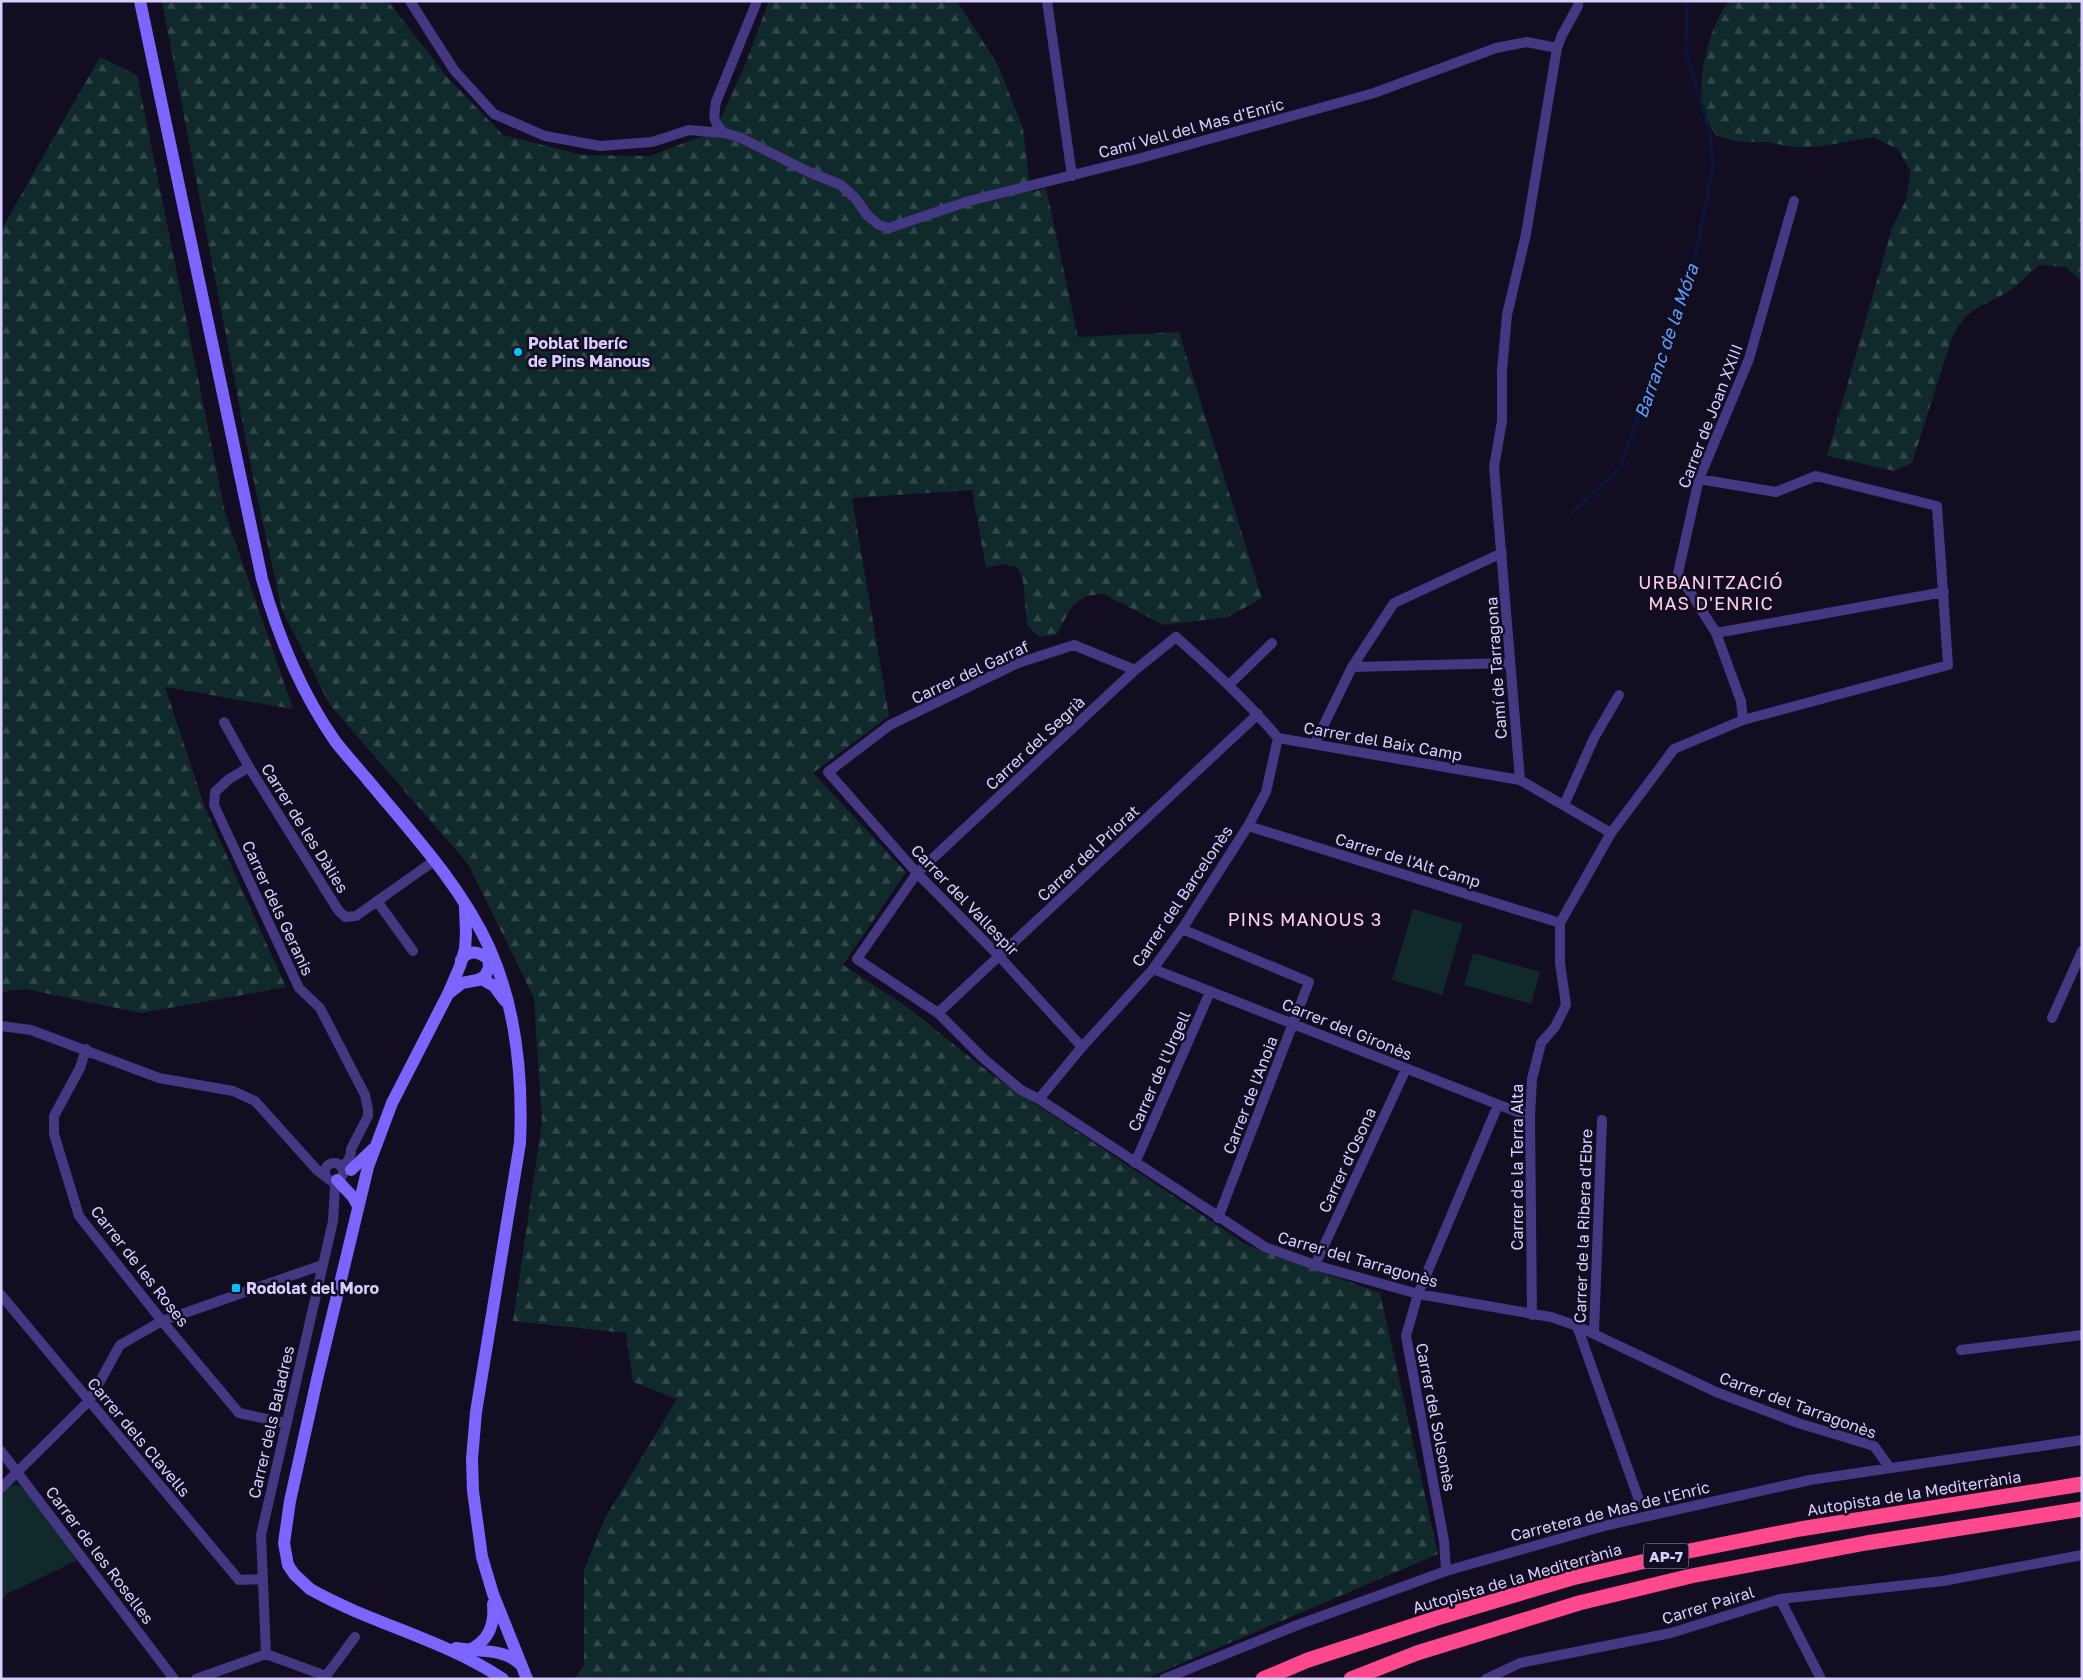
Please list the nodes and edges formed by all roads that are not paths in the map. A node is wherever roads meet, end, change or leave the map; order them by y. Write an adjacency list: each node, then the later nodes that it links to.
1 (140, 1): 31 (main road)
2 (410, 1): 7 (street, Camí Vell del Mas d'Enric)
3 (757, 1): 7 (street)
4 (1047, 1): 8 (street)
5 (1578, 1): 6 (street)
6 (1558, 48): 8 (street, Camí Vell del Mas d'Enric); 11 (street)
7 (724, 133): 8 (street, Camí Vell del Mas d'Enric)
8 (1072, 176)
9 (1794, 201): 10 (street, Carrer de Joan XXIII)
10 (1699, 478): 12 (street); 13 (street, Carrer de Joan XXIII)
11 (1502, 554): 15 (street, Camí de Tarragona); 16 (street)
12 (1944, 592): 13 (street); 21 (street)
13 (1716, 633): 21 (street, Carrer de Joan XXIII)
14 (1272, 643): 18 (street)
15 (1509, 663): 16 (street); 27 (street, Camí de Tarragona)
16 (1352, 668): 24 (street)
17 (1135, 670): 18 (street, Carrer del Segrià); 26 (street, Carrer del Garraf); 32 (street, Carrer del Segrià)
18 (1229, 685): 20 (street)
19 (1619, 695): 28 (street)
20 (1258, 714): 23 (street); 40 (street, Carrer del Priorat)
21 (1744, 720): 30 (street)
22 (224, 722): 25 (street, Carrer de les Dàlies)
23 (1278, 738): 24 (street, Carrer del Baix Camp); 29 (street, Carrer del Barcelonès)
24 (1315, 744): 27 (street, Carrer del Baix Camp)
25 (249, 767): 33 (street, Carrer de les Dàlies); 62 (street, Carrer dels Geranis)
26 (828, 772): 32 (street, Carrer del Vallespir)
27 (1520, 780): 28 (street, Carrer del Baix Camp)
28 (1564, 805): 30 (street, Carrer del Baix Camp)
29 (1248, 826): 35 (street, Carrer de l'Alt Camp); 36 (street, Carrer del Barcelonès)
30 (1611, 833): 35 (street, Carrer de la Terra Alta)
31 (434, 861): 33 (street, Carrer de les Dàlies); 34 (main road)
32 (917, 874): 40 (street, Carrer del Vallespir); 49 (street, Carrer del Tarragonès)
33 (377, 901): 38 (street)
34 (465, 904): 37 (main road); 42 (main road)
35 (1560, 923): 58 (street, Carrer de la Terra Alta)
36 (1182, 928): 43 (street, Carrer del Barcelonès); 51 (street, Carrer de l'Anoia)
37 (488, 945): 41 (main road); 44 (main road)
38 (413, 951)
39 (2082, 951): 50 (street)
40 (999, 956): 49 (street, Carrer del Priorat); 53 (street, Carrer del Vallespir)
41 (488, 959): 42 (main road); 44 (main road); 45 (main road)
42 (461, 963): 45 (main road); 47 (main road)
43 (1153, 969): 46 (street, Carrer del Gironès); 53 (street, Carrer del Barcelonès)
44 (499, 971): 48 (main road)
45 (477, 980): 47 (main road); 48 (main road)
46 (1210, 992): 51 (street, Carrer del Gironès); 61 (street, Carrer de l'Urgell)
47 (448, 994): 60 (main road)
48 (508, 1004): 89 (main road)
49 (938, 1013): 56 (street, Carrer del Tarragonès)
50 (2052, 1018)
51 (1294, 1024): 55 (street, Carrer del Gironès); 65 (street, Carrer de l'Anoia)
52 (1, 1026): 54 (street)
53 (1082, 1047): 56 (street, Carrer del Barcelonès)
54 (86, 1049): 62 (street); 71 (street, Carrer de les Roses)
55 (1406, 1069): 57 (street, Carrer del Gironès); 66 (street, Carrer d'Osona)
56 (1039, 1099): 61 (street, Carrer del Tarragonès)
57 (1498, 1105): 58 (street, Carrer del Gironès); 68 (street, Carrer del Solsonès)
58 (1530, 1117): 70 (street, Carrer de la Terra Alta)
59 (1602, 1120): 73 (street, Carrer de la Ribera d'Ebre)
60 (374, 1148): 62 (main road); 63 (main road)
61 (1135, 1163): 65 (street, Carrer del Tarragonès)
62 (336, 1174): 63 (main road); 64 (main road); 67 (street, Carrer dels Baladres)
63 (364, 1182): 64 (main road)
64 (358, 1206): 92 (main road)
65 (1218, 1218): 66 (street, Carrer del Tarragonès)
66 (1316, 1264): 68 (street, Carrer del Tarragonès)
67 (322, 1265): 71 (street); 77 (street, Carrer dels Baladres)
68 (1418, 1294): 70 (street, Carrer del Tarragonès); 87 (street, Carrer del Solsonès)
69 (1, 1295): 76 (street, Carrer dels Clavells)
70 (1532, 1315): 72 (street, Carrer del Tarragonès)
71 (162, 1321): 76 (street); 77 (street, Carrer de les Roses)
72 (1577, 1326): 73 (street, Carrer del Tarragonès); 84 (street)
73 (1594, 1332): 80 (street, Carrer del Tarragonès)
74 (2082, 1335): 75 (street)
75 (1961, 1350)
76 (89, 1401): 81 (street); 88 (street, Carrer dels Clavells)
77 (285, 1423): 88 (street, Carrer dels Baladres)
78 (2082, 1440): 80 (street, Carretera de Mas de l'Enric)
79 (1, 1451): 81 (street, Carrer de les Roselles)
80 (1890, 1468): 87 (street, Carretera de Mas de l'Enric)
81 (19, 1472): 83 (street); 97 (street, Carrer de les Roselles)
82 (2082, 1484): 102 (highway, Autopista de la Mediterrània / AP-7)
83 (1, 1488)
84 (1639, 1500)
85 (2082, 1509): 103 (highway, AP-7)
86 (2082, 1555): 90 (street, Carrer Pairal)
87 (1446, 1572): 101 (street, Carretera de Mas de l'Enric)
88 (263, 1580): 94 (street, Carrer dels Baladres)
89 (493, 1594): 93 (main road); 95 (main road)
90 (1780, 1599): 104 (street, Carrer Pairal); 105 (street)
91 (355, 1637): 96 (street)
92 (444, 1646): 93 (main road); 99 (main road)
93 (469, 1650): 95 (main road)
94 (266, 1654): 96 (street); 98 (street)
95 (522, 1665): 100 (main road)
96 (327, 1677)
97 (174, 1679)
98 (196, 1679)
99 (503, 1679)
100 (527, 1679)
101 (1164, 1679)
102 (1263, 1679)
103 (1351, 1679)
104 (1486, 1679)
105 (1822, 1679)

